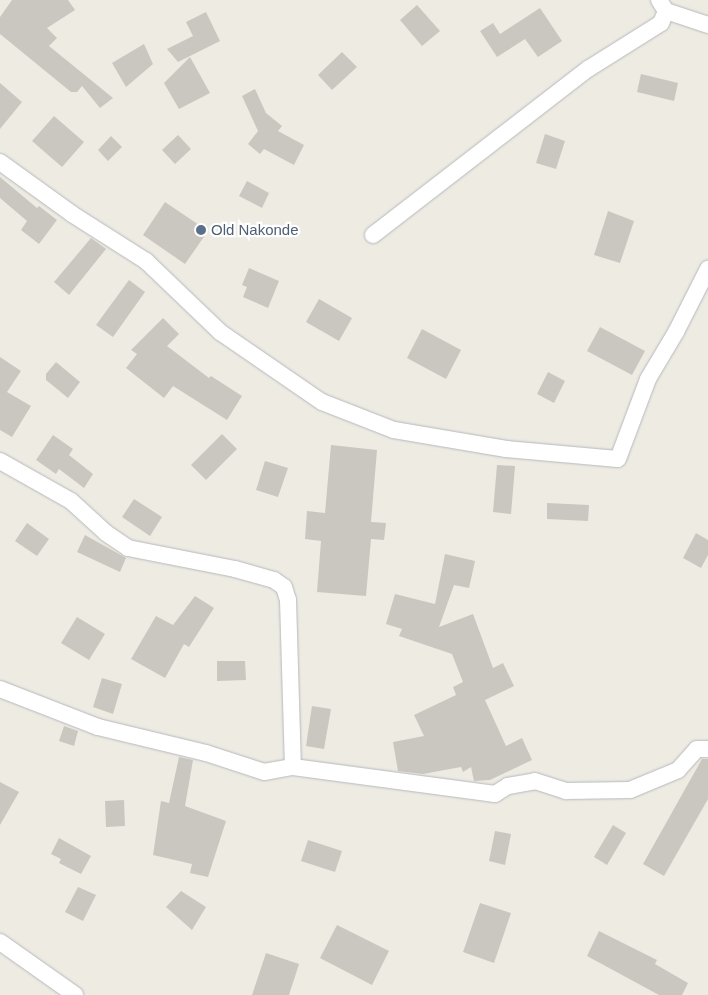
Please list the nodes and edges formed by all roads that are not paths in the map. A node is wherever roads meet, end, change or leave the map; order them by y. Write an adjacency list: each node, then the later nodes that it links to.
1 (662, 6): 2 (street); 4 (street)
2 (708, 24)
3 (0, 162): 5 (street)
4 (373, 236)
5 (708, 269)
6 (0, 461): 9 (street)
7 (0, 689): 9 (street)
8 (708, 749): 9 (street)
9 (293, 767)
10 (0, 942): 11 (street)
11 (75, 995)

